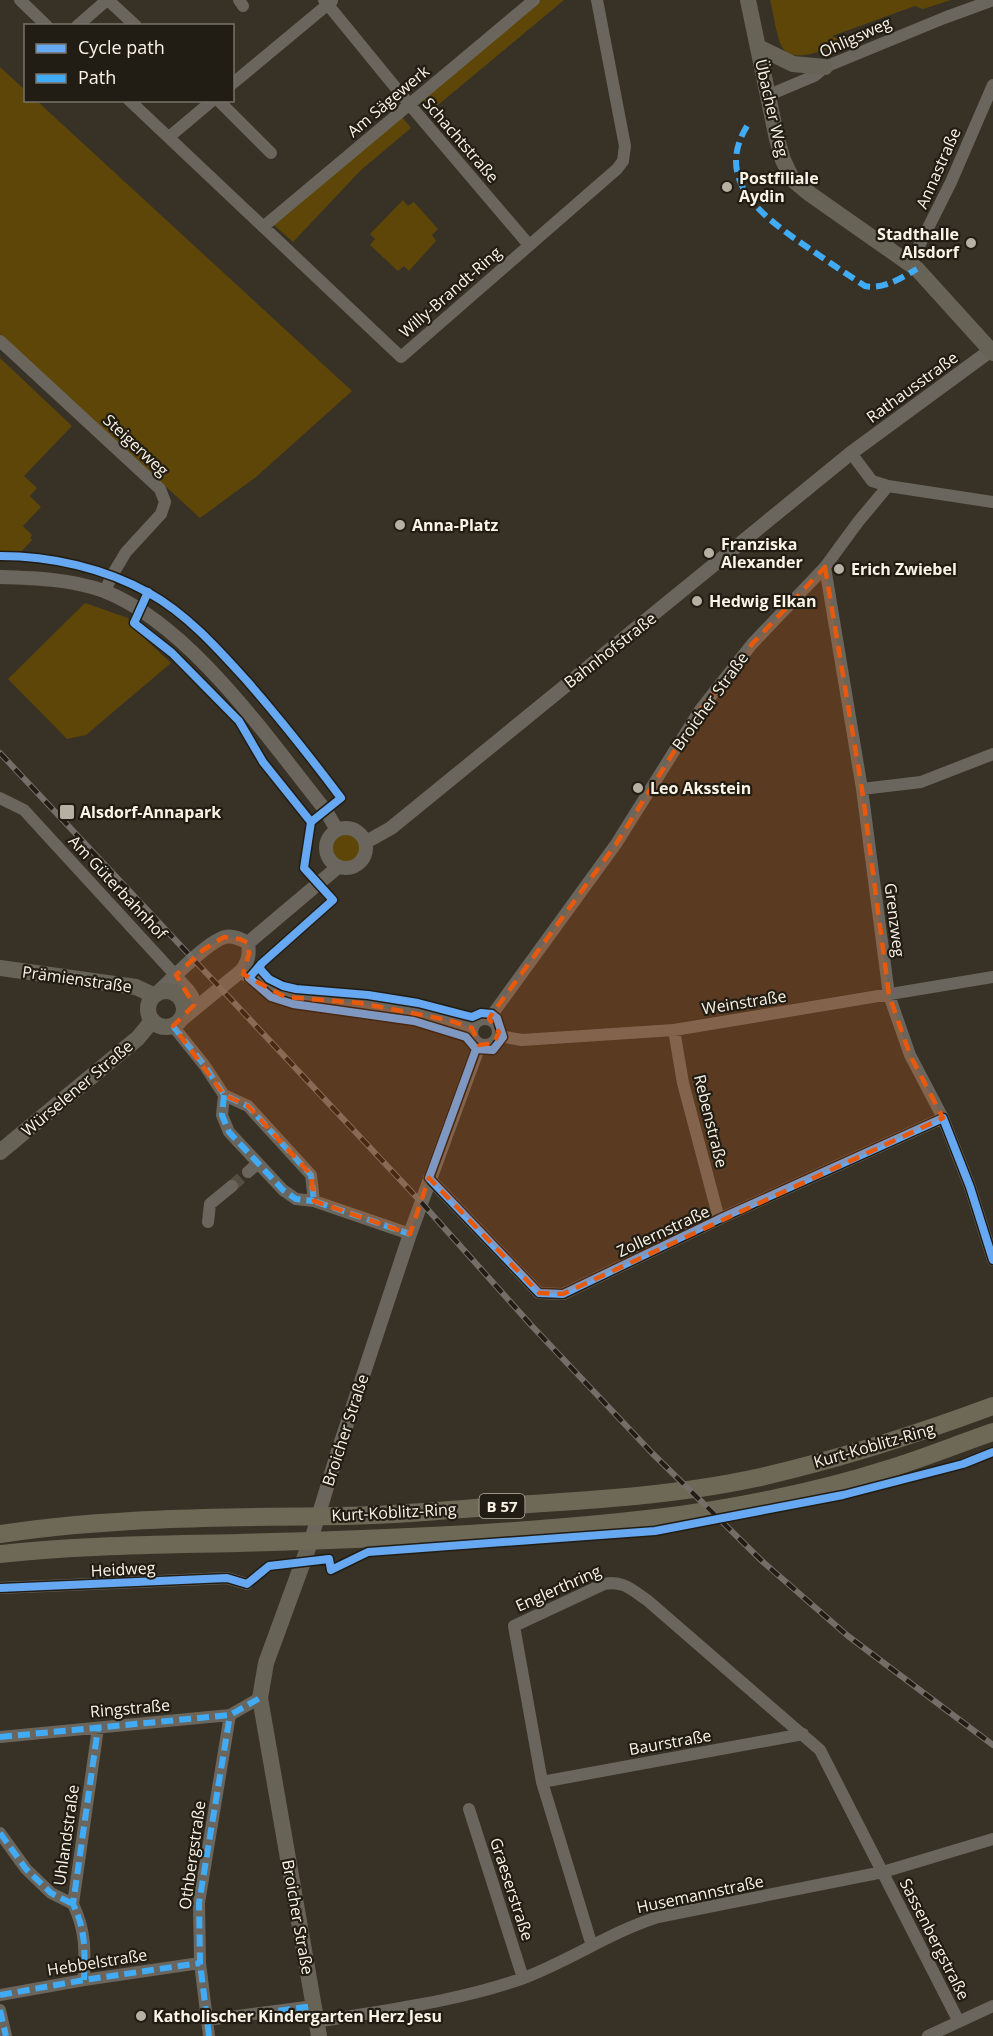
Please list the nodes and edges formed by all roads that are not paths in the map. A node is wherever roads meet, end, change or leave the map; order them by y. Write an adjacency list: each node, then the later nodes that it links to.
1 (20, 0): 8 (street)
2 (108, 0): 9 (street); 10 (street)
3 (534, 0): 19 (street, Am Sägewerk)
4 (597, 0): 23 (street, Willy-Brandt-Ring)
5 (748, 0): 11 (main road, Übacher Weg)
6 (328, 2): 13 (street); 19 (street, Schachtstraße)
7 (992, 2): 12 (street, Ohligsweg)
8 (45, 24)
9 (79, 24)
10 (134, 24)
11 (758, 47): 12 (main road); 15 (main road, Übacher Weg)
12 (825, 67): 15 (street, Ohligsweg)
13 (234, 82)
14 (993, 85): 24 (street, Annastraße)
15 (769, 95): 24 (main road, Übacher Weg)
16 (131, 102): 20 (street, Willy-Brandt-Ring)
17 (211, 102): 20 (street)
18 (220, 102): 21 (street)
19 (409, 104): 22 (street, Am Sägewerk); 23 (street, Schachtstraße)
20 (169, 138): 22 (street, Willy-Brandt-Ring)
21 (271, 153)
22 (263, 227): 23 (street, Willy-Brandt-Ring)
23 (529, 244)
24 (910, 264): 26 (main road, Übacher Weg)
25 (0, 341): 32 (street, Steigerweg)
26 (992, 351): 27 (street, Rathausstraße)
27 (851, 453): 28 (street); 37 (street, Bahnhofstraße)
28 (888, 486): 29 (street); 30 (street, Broicher Straße)
29 (993, 502)
30 (825, 567): 34 (street, Grenzweg); 46 (street, Broicher Straße)
31 (0, 577): 32 (street)
32 (105, 592): 36 (street)
33 (993, 754): 34 (street)
34 (862, 789): 45 (street, Grenzweg)
35 (0, 798): 42 (street, Am Güterbahnhof)
36 (337, 830): 37 (street); 38 (street)
37 (366, 842): 38 (street)
38 (338, 867): 39 (street)
39 (248, 943): 41 (street); 42 (street)
40 (0, 968): 44 (main road, Prämienstraße)
41 (241, 971): 47 (street); 49 (street)
42 (176, 975): 44 (street); 47 (street, Am Güterbahnhof)
43 (993, 977): 45 (street, Weinstraße)
44 (156, 993): 47 (main road); 48 (main road)
45 (889, 995): 50 (street, Weinstraße); 54 (street, Grenzweg)
46 (489, 1019): 49 (street); 51 (street)
47 (182, 1020): 48 (main road); 53 (street)
48 (152, 1022): 55 (main road, Würselener Straße)
49 (472, 1028): 52 (street)
50 (674, 1030): 51 (street, Weinstraße); 59 (street, Rebenstraße)
51 (499, 1036): 52 (street)
52 (479, 1045): 56 (street, Broicher Straße)
53 (224, 1095): 58 (street); 58 (street)
54 (943, 1119): 59 (street, Zollernstraße); 62 (street, Grenzweg)
55 (0, 1152)
56 (429, 1178): 59 (street, Zollernstraße); 61 (street, Broicher Straße)
57 (232, 1186): 60 (street)
58 (314, 1201): 61 (street)
59 (719, 1219)
60 (208, 1222)
61 (410, 1234): 65 (street, Broicher Straße)
62 (992, 1252)
63 (993, 1406): 65 (main road, Kurt-Koblitz-Ring / B 57)
64 (993, 1432): 67 (main road, Kurt-Koblitz-Ring / B 57)
65 (318, 1515): 66 (main road, Kurt-Koblitz-Ring / B 57); 67 (street, Broicher Straße)
66 (0, 1534)
67 (311, 1540): 68 (main road, Kurt-Koblitz-Ring / B 57); 71 (main road, Broicher Straße)
68 (0, 1554)
69 (247, 1584): 70 (street, Heidweg)
70 (0, 1588)
71 (260, 1698): 72 (street, Ringstraße); 90 (main road, Broicher Straße)
72 (230, 1715): 73 (street, Ringstraße); 83 (street, Othbergstraße)
73 (98, 1728): 75 (street, Ringstraße); 81 (street, Uhlandstraße)
74 (803, 1734): 76 (street, Baurstraße); 76 (street, Englerthring); 80 (street, Englerthring)
75 (0, 1737)
76 (542, 1782): 82 (street, Englerthring)
77 (469, 1809): 84 (street, Graeserstraße)
78 (0, 1833): 81 (street)
79 (993, 1839): 80 (street, Husemannstraße)
80 (882, 1872): 82 (street, Husemannstraße); 91 (street, Sassenbergstraße)
81 (73, 1904): 85 (street, Uhlandstraße)
82 (592, 1946): 84 (street, Husemannstraße)
83 (200, 1964): 85 (street, Hebbelstraße); 89 (street, Othbergstraße)
84 (523, 1978): 90 (street, Husemannstraße)
85 (84, 1980): 86 (street, Hebbelstraße)
86 (0, 1995)
87 (993, 2006): 91 (street)
88 (0, 2010): 92 (street)
89 (207, 2020): 90 (street, Husemannstraße); 93 (street, Othbergstraße)
90 (316, 2021)
91 (959, 2022): 94 (street)
92 (6, 2036)
93 (210, 2036)
94 (928, 2036)

